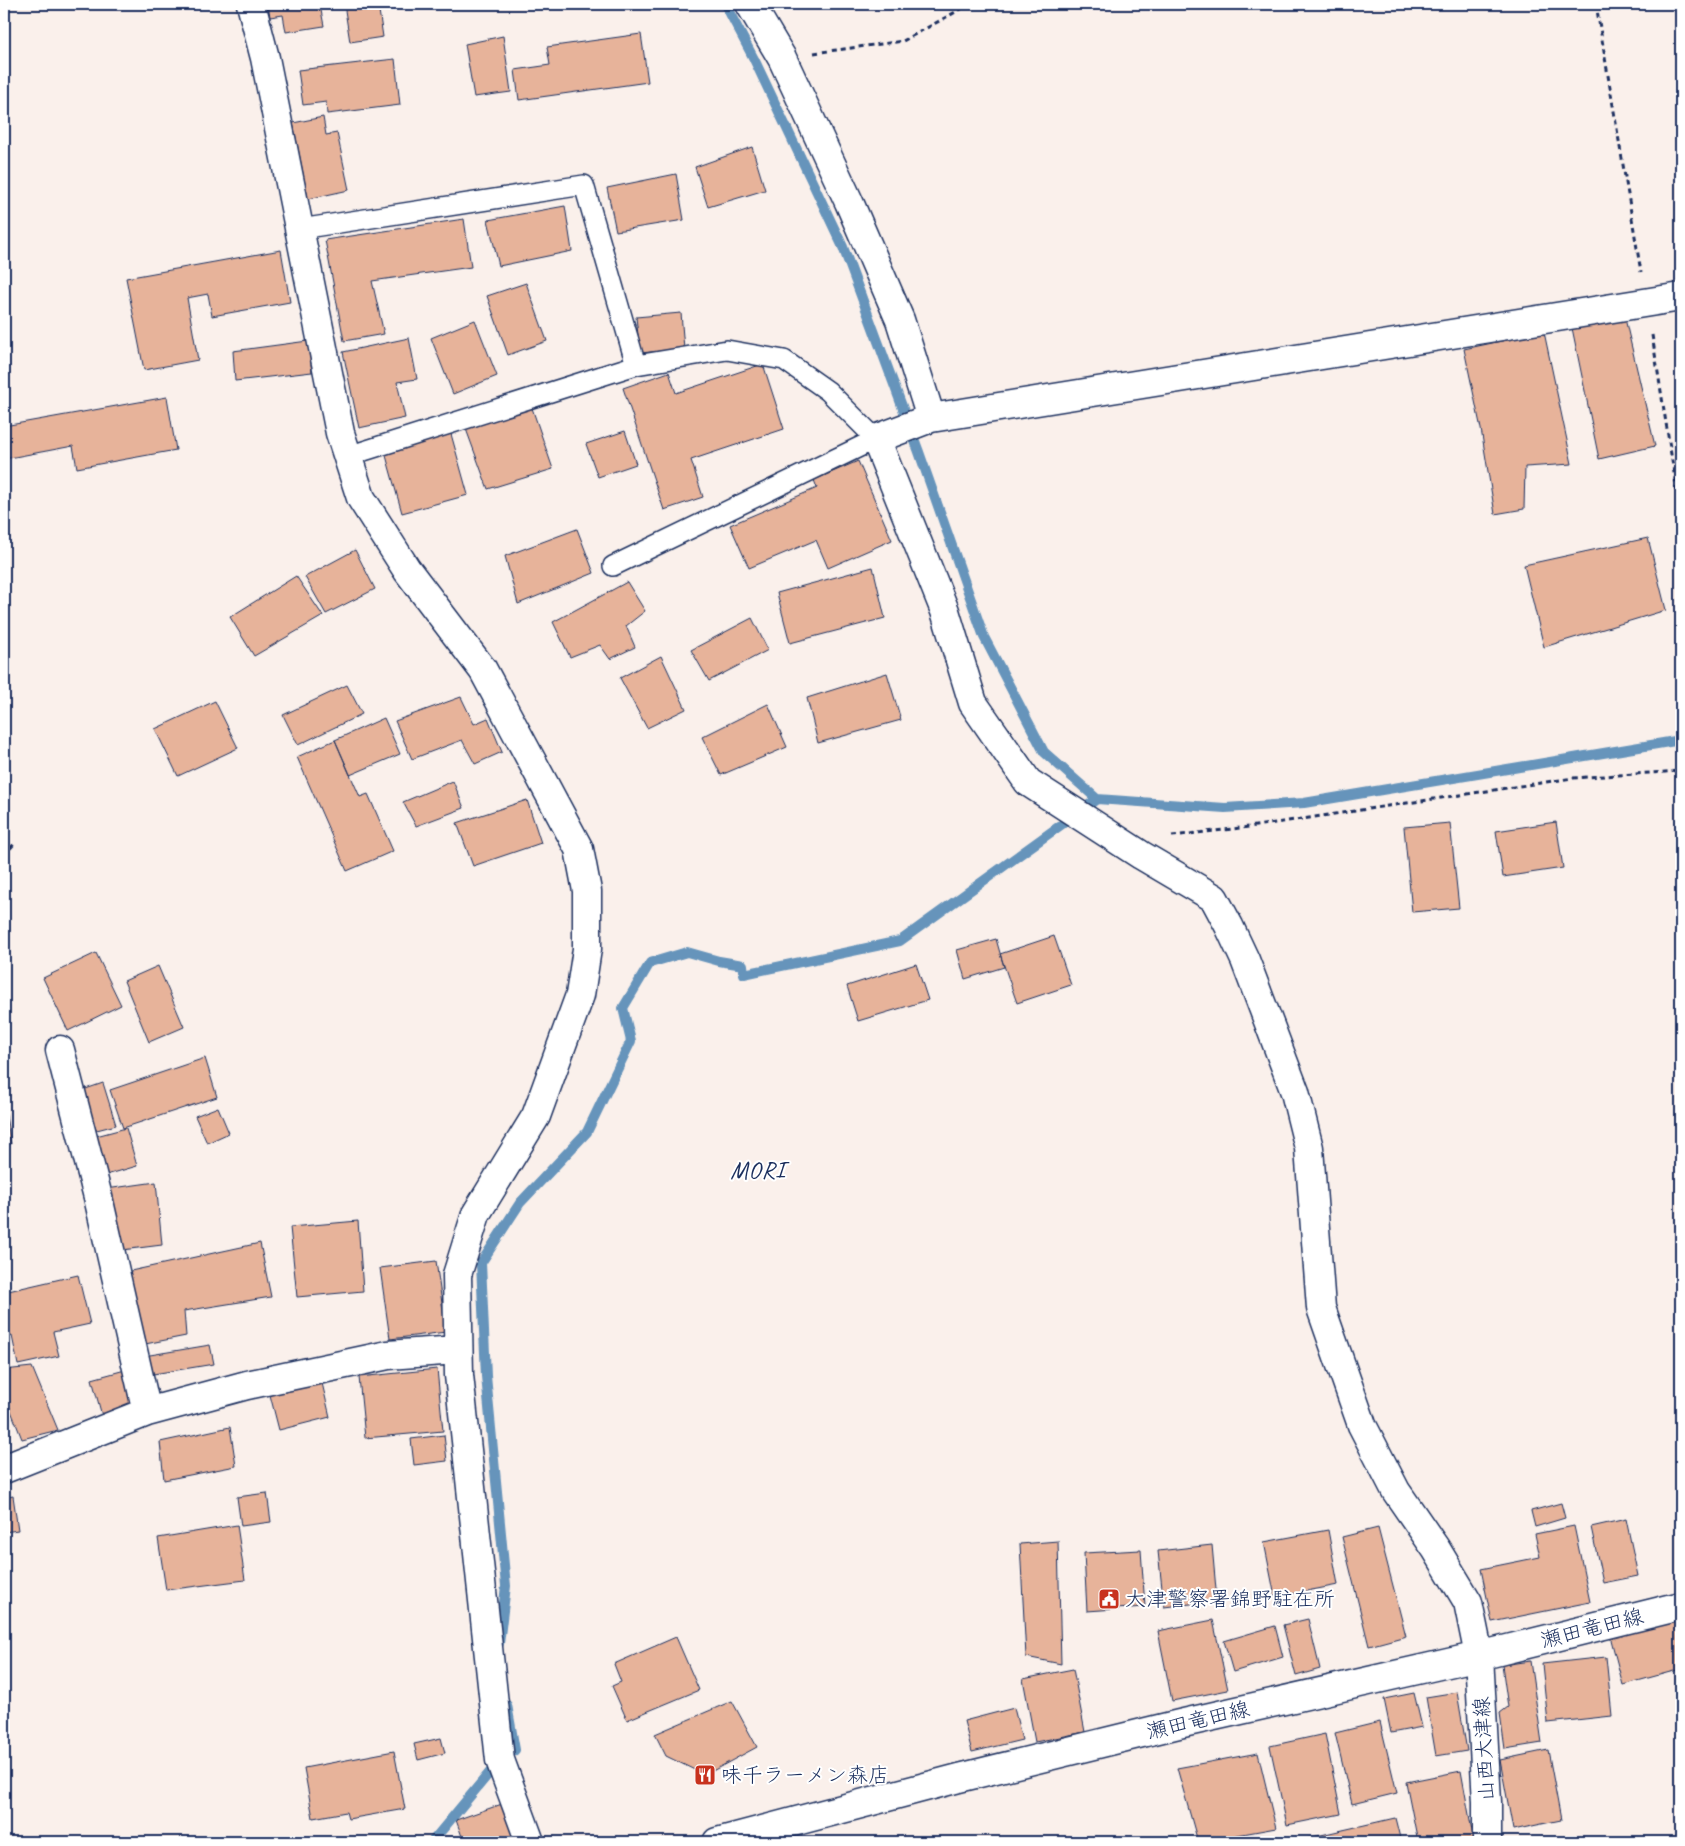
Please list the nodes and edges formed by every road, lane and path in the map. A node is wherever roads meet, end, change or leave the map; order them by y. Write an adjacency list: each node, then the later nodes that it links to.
1 (251, 4): 6 (street)
2 (750, 4): 5 (street)
3 (960, 4): 5 (path)
4 (1596, 4): 8 (path)
5 (782, 58): 10 (street)
6 (300, 228): 9 (lane); 12 (street)
7 (1681, 297): 8 (street)
8 (1646, 303): 10 (street); 13 (path)
9 (636, 366): 11 (lane); 12 (lane)
10 (932, 418): 11 (street)
11 (876, 439): 14 (lane); 24 (street, 山西大津線)
12 (348, 456): 20 (street)
13 (1681, 517)
14 (613, 566)
15 (1681, 771): 16 (path)
16 (1171, 836)
17 (16, 842): 18 (path)
18 (4, 855)
19 (60, 1050): 21 (street)
20 (457, 1350): 21 (street); 25 (street)
21 (147, 1412): 22 (street)
22 (4, 1469)
23 (1681, 1606): 24 (street, 瀬田竜田線)
24 (1479, 1656): 26 (street, 瀬田竜田線); 27 (street, 山西大津線)
25 (530, 1842)
26 (717, 1842)
27 (1487, 1842)

